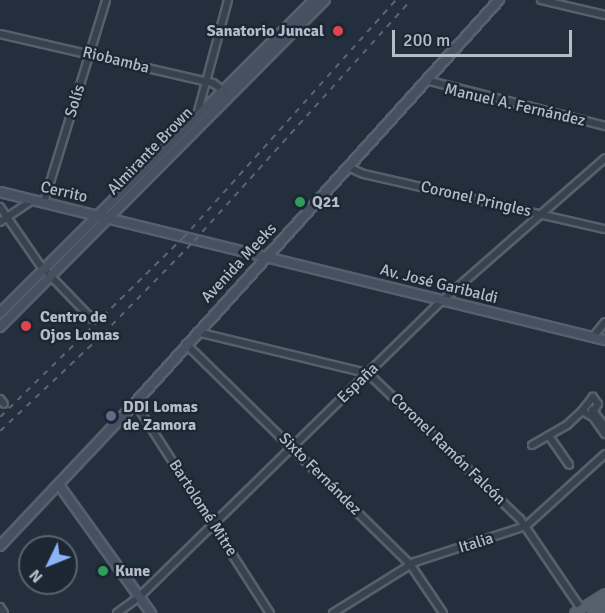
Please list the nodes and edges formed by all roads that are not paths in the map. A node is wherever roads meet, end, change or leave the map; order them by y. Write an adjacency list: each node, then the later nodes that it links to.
1 (106, 0): 9 (street, Solís)
2 (228, 0): 11 (street)
3 (314, 0): 12 (main road, Almirante Brown)
4 (325, 0): 12 (main road, Almirante Brown)
5 (499, 0): 10 (main road, Avenida Meeks)
6 (541, 0): 7 (street)
7 (605, 15)
8 (0, 34): 9 (street, Riobamba)
9 (90, 54): 11 (street, Riobamba); 19 (street, Solís)
10 (426, 80): 14 (street, Manuel A. Fernández); 16 (main road, Avenida Meeks)
11 (204, 82): 12 (street, Riobamba); 13 (street)
12 (225, 92): 13 (main road, Almirante Brown); 22 (main road, Almirante Brown)
13 (197, 115): 22 (main road, Almirante Brown)
14 (605, 126)
15 (605, 158): 21 (street, España)
16 (348, 166): 21 (street, Coronel Pringles); 26 (main road, Avenida Meeks)
17 (0, 192): 18 (main road, Cerrito)
18 (33, 200): 19 (main road, Cerrito); 23 (street)
19 (44, 202): 22 (main road, Cerrito)
20 (0, 207): 23 (street)
21 (540, 214): 25 (street, Coronel Pringles); 28 (street, España)
22 (102, 217): 26 (main road, Cerrito); 27 (main road, Almirante Brown)
23 (7, 218): 24 (street); 27 (street)
24 (0, 222)
25 (605, 229)
26 (266, 256): 28 (main road, Av. José Garibaldi); 33 (main road, Avenida Meeks)
27 (47, 272): 29 (main road, Almirante Brown); 30 (street); 32 (main road, Almirante Brown)
28 (443, 300): 34 (main road, Av. José Garibaldi); 37 (street, España)
29 (0, 313)
30 (92, 319)
31 (605, 322): 34 (street)
32 (0, 327)
33 (197, 332): 36 (main road, Avenida Meeks); 37 (street)
34 (593, 337): 35 (main road, Av. José Garibaldi)
35 (605, 340)
36 (186, 344): 38 (main road, Avenida Meeks); 44 (street, Sixto Fernández)
37 (368, 374): 44 (street, España); 50 (street, Coronel Ramón Falcón)
38 (135, 403): 48 (main road, Avenida Meeks); 49 (street, Bartolomé Mitre)
39 (584, 409): 40 (street); 40 (street); 42 (street); 43 (street)
40 (594, 411): 41 (street)
41 (605, 426)
42 (605, 434)
43 (549, 436): 45 (street); 47 (street)
44 (292, 445): 49 (street, España); 52 (street, Sixto Fernández)
45 (532, 445)
46 (605, 454): 50 (street, Italia)
47 (569, 465)
48 (59, 485): 51 (main road, Avenida Meeks); 54 (main road)
49 (213, 524): 54 (street, España); 61 (street, Bartolomé Mitre)
50 (526, 526): 52 (street, Italia); 57 (street, Coronel Ramón Falcón)
51 (0, 546)
52 (410, 564): 62 (street, Italia); 63 (street, Sixto Fernández)
53 (605, 594): 57 (main road)
54 (140, 597): 59 (street, España); 60 (main road)
55 (605, 604): 57 (main road)
56 (0, 607): 58 (street)
57 (583, 612)
58 (4, 613)
59 (117, 613)
60 (151, 613)
61 (270, 613)
62 (333, 613)
63 (443, 613)

